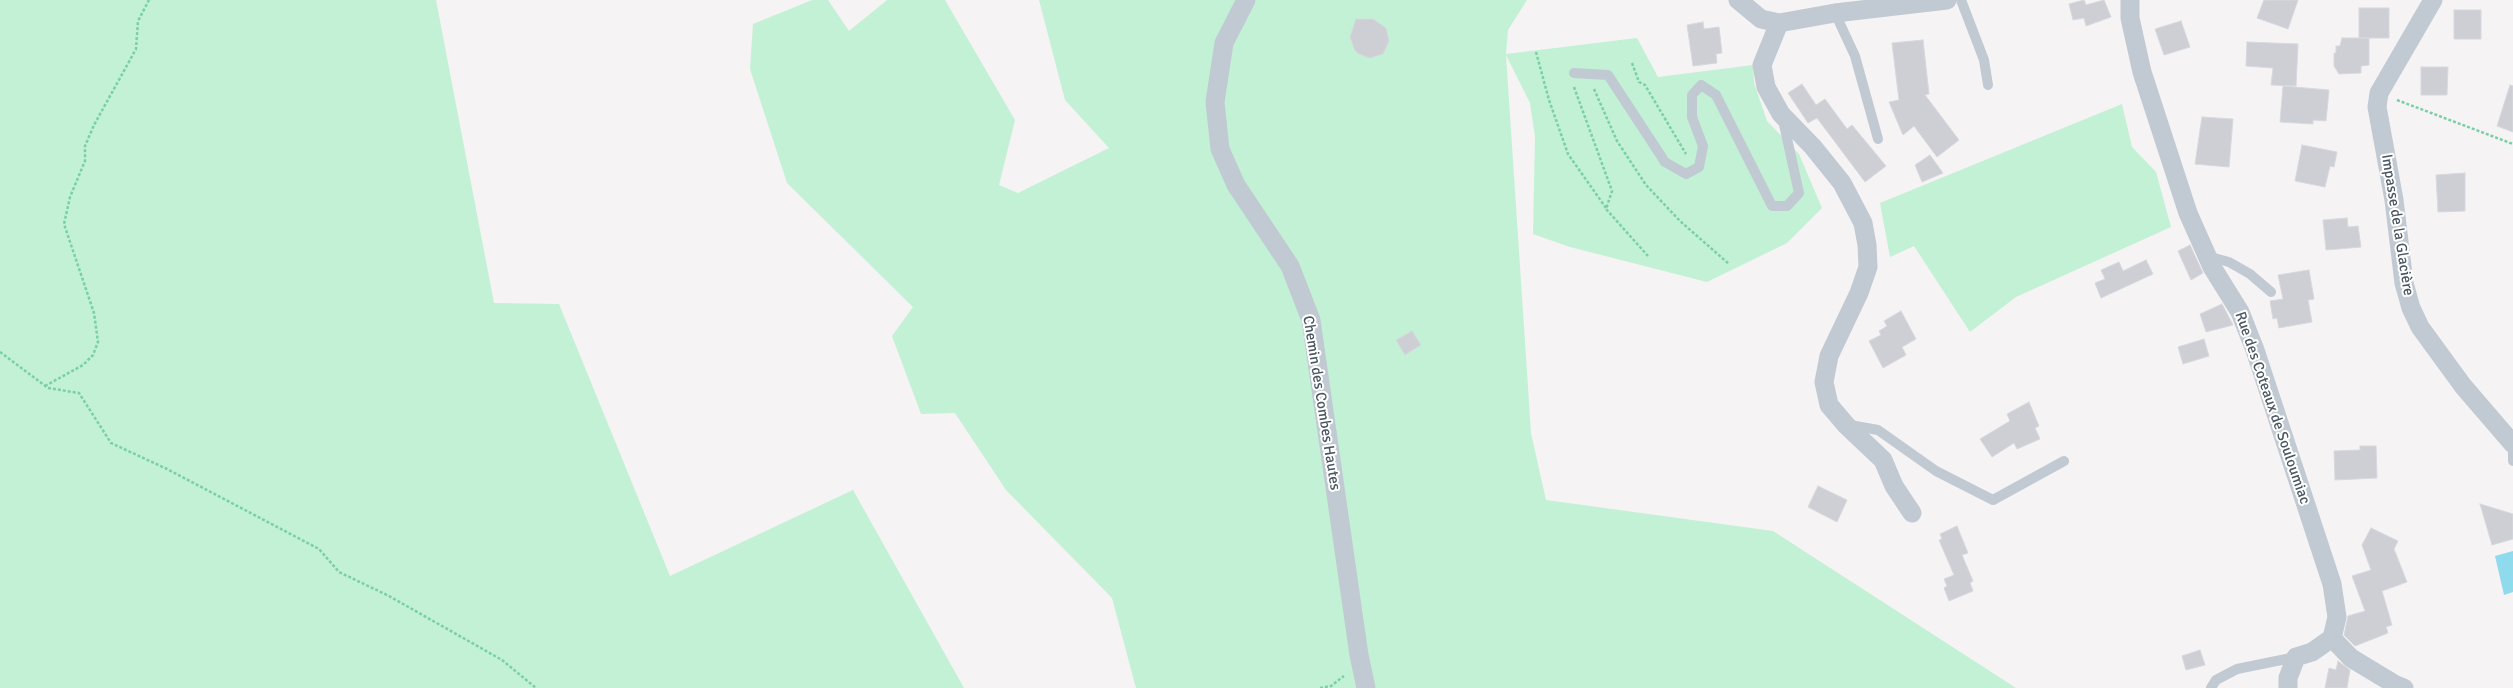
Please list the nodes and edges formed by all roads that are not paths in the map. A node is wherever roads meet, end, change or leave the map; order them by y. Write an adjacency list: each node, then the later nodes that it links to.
1 (1246, 0): 23 (street, Chemin des Combes Hautes)
2 (1738, 0): 8 (street)
3 (1947, 0): 7 (street)
4 (1961, 0): 10 (lane)
5 (2130, 0): 13 (street, Rue des Coteaux de Souloumiac)
6 (2433, 0): 16 (street, Impasse de la Glacière)
7 (1834, 7): 8 (street); 12 (lane)
8 (1779, 24): 11 (street)
9 (1574, 73): 11 (lane)
10 (1988, 85)
11 (1781, 114): 15 (street)
12 (1878, 139)
13 (2207, 256): 14 (lane); 21 (street, Rue des Coteaux de Souloumiac)
14 (2270, 292)
15 (1846, 425): 18 (lane); 20 (street)
16 (2513, 444)
17 (2513, 451): 19 (lane)
18 (2064, 461)
19 (2513, 461)
20 (1912, 513)
21 (2332, 638): 22 (street); 26 (street)
22 (2296, 657): 24 (lane); 25 (street)
23 (1366, 688)
24 (2211, 688)
25 (2288, 688)
26 (2404, 688)

